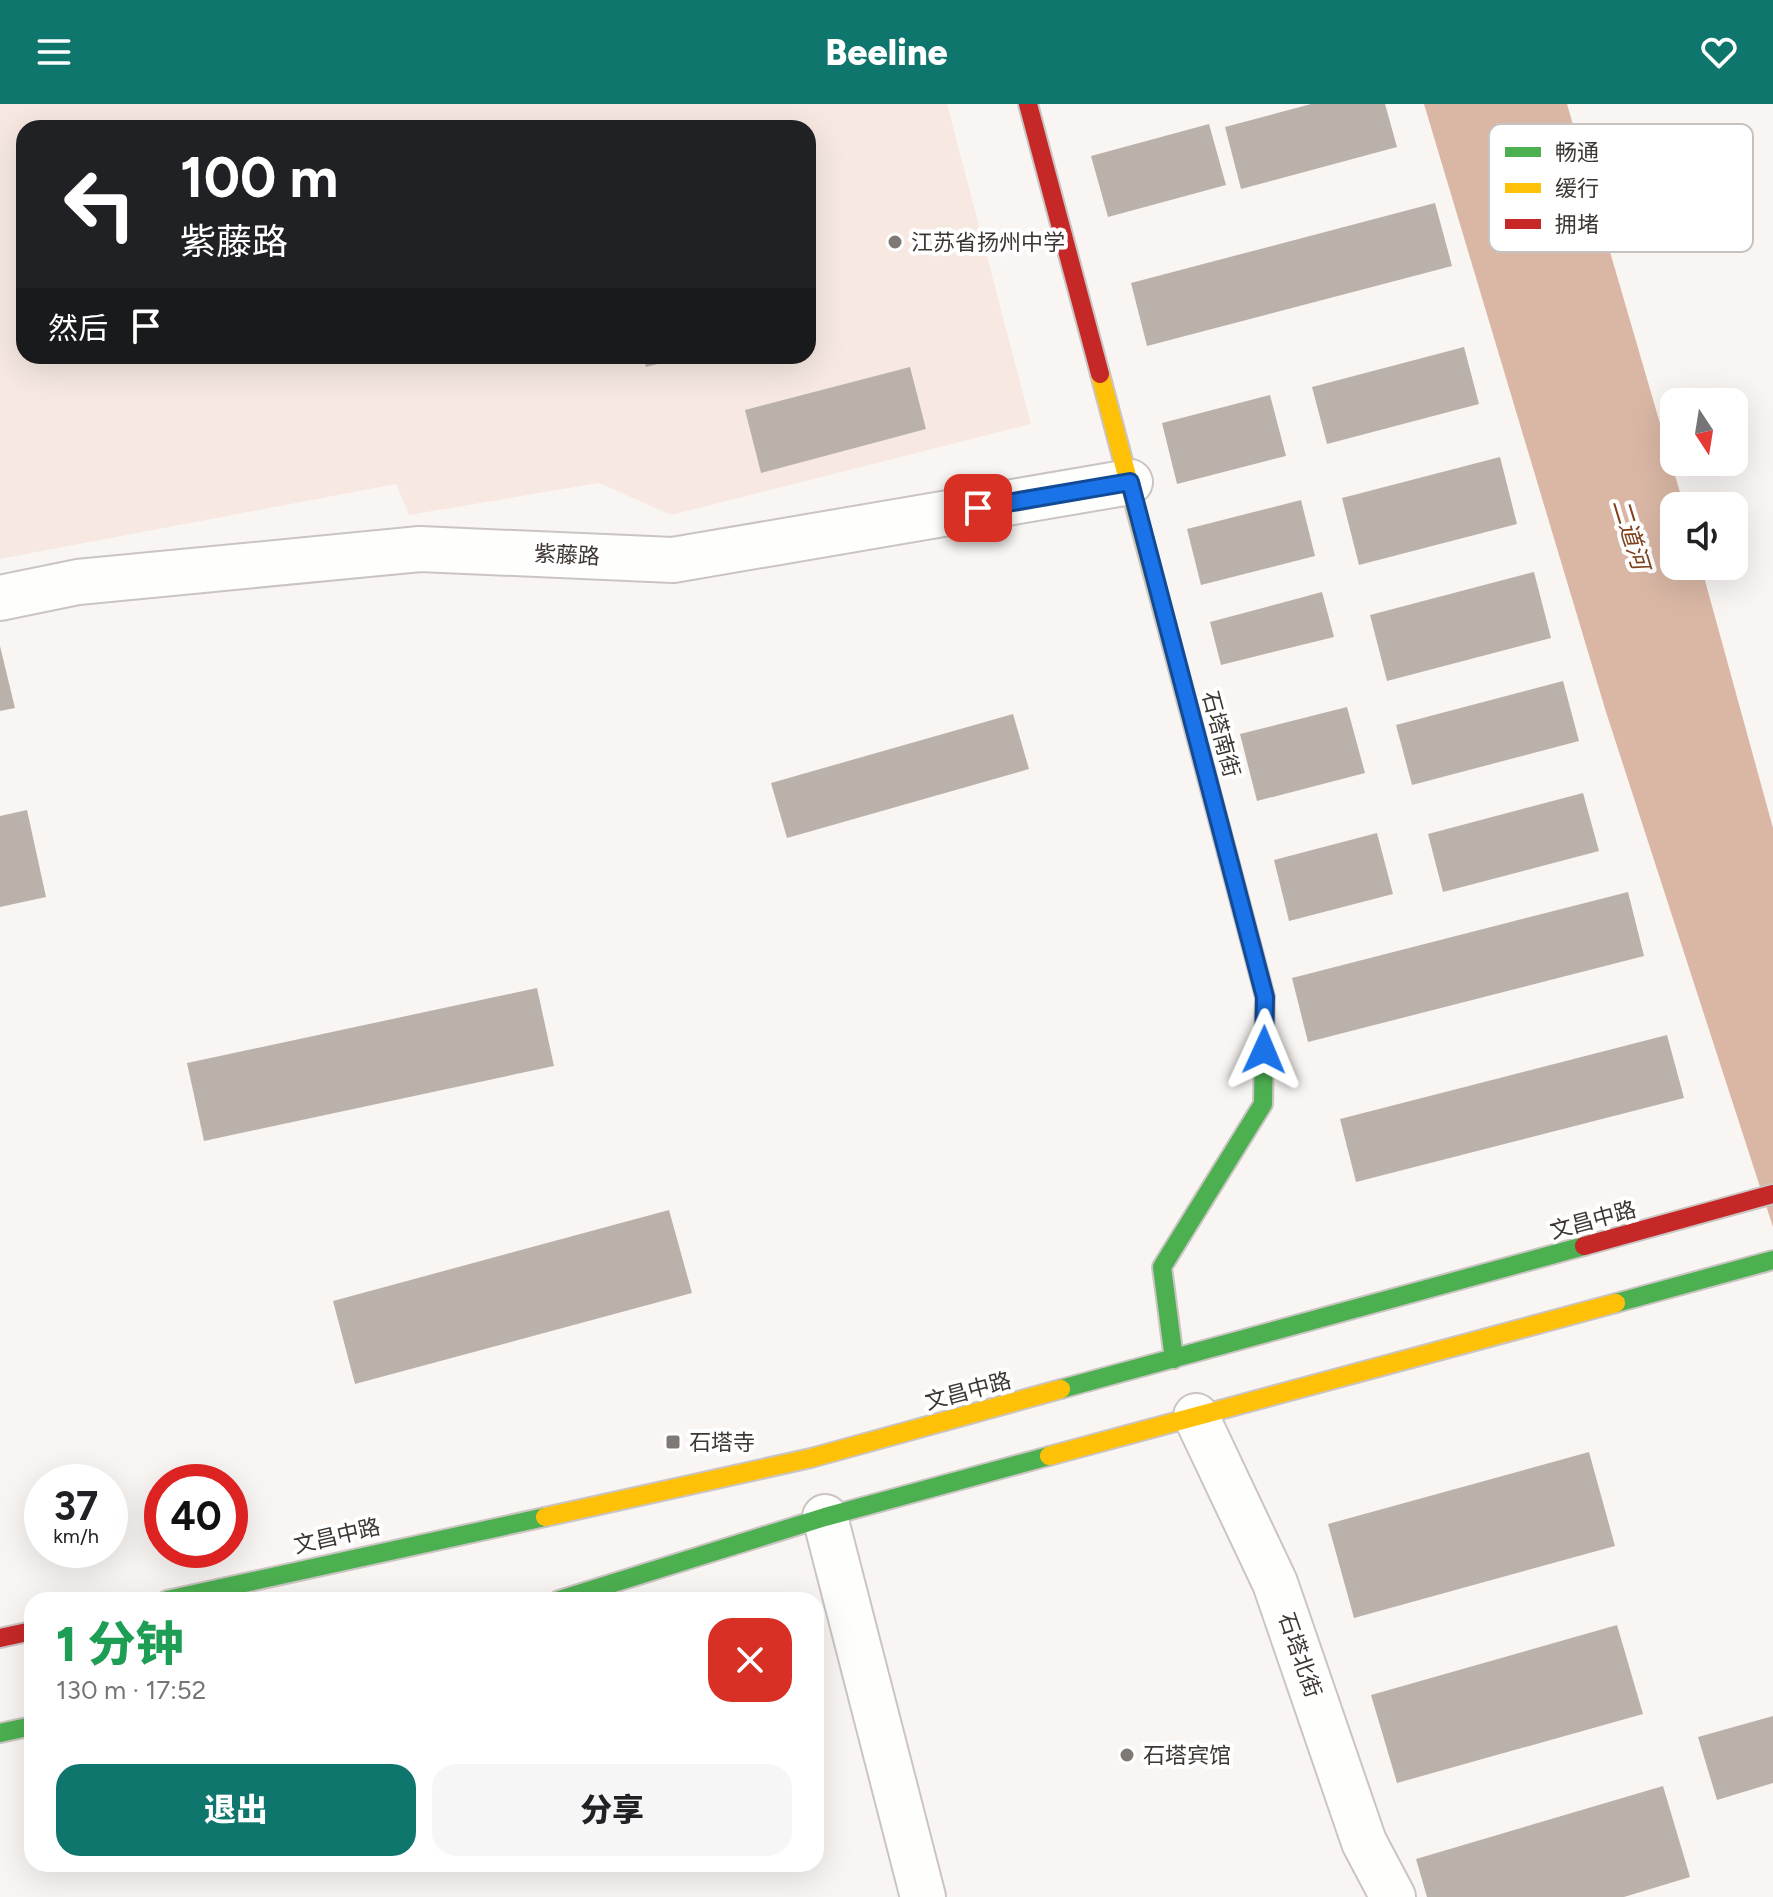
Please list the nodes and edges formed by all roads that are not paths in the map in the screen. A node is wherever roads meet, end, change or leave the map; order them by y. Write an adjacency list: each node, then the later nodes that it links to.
1 (1028, 104): 2 (main road, 石塔南街)
2 (1130, 482): 3 (street, 紫藤路); 6 (main road, 石塔南街)
3 (0, 598)
4 (1773, 1194): 6 (main road, 文昌中路)
5 (1773, 1260): 7 (main road)
6 (1174, 1359): 9 (main road, 文昌中路)
7 (1196, 1416): 8 (main road); 16 (street, 石塔北街)
8 (825, 1517): 10 (main road); 15 (street)
9 (203, 1592)
10 (585, 1592)
11 (24, 1633): 12 (main road)
12 (0, 1638)
13 (24, 1728): 14 (main road)
14 (0, 1733)
15 (923, 1897)
16 (1393, 1897)

